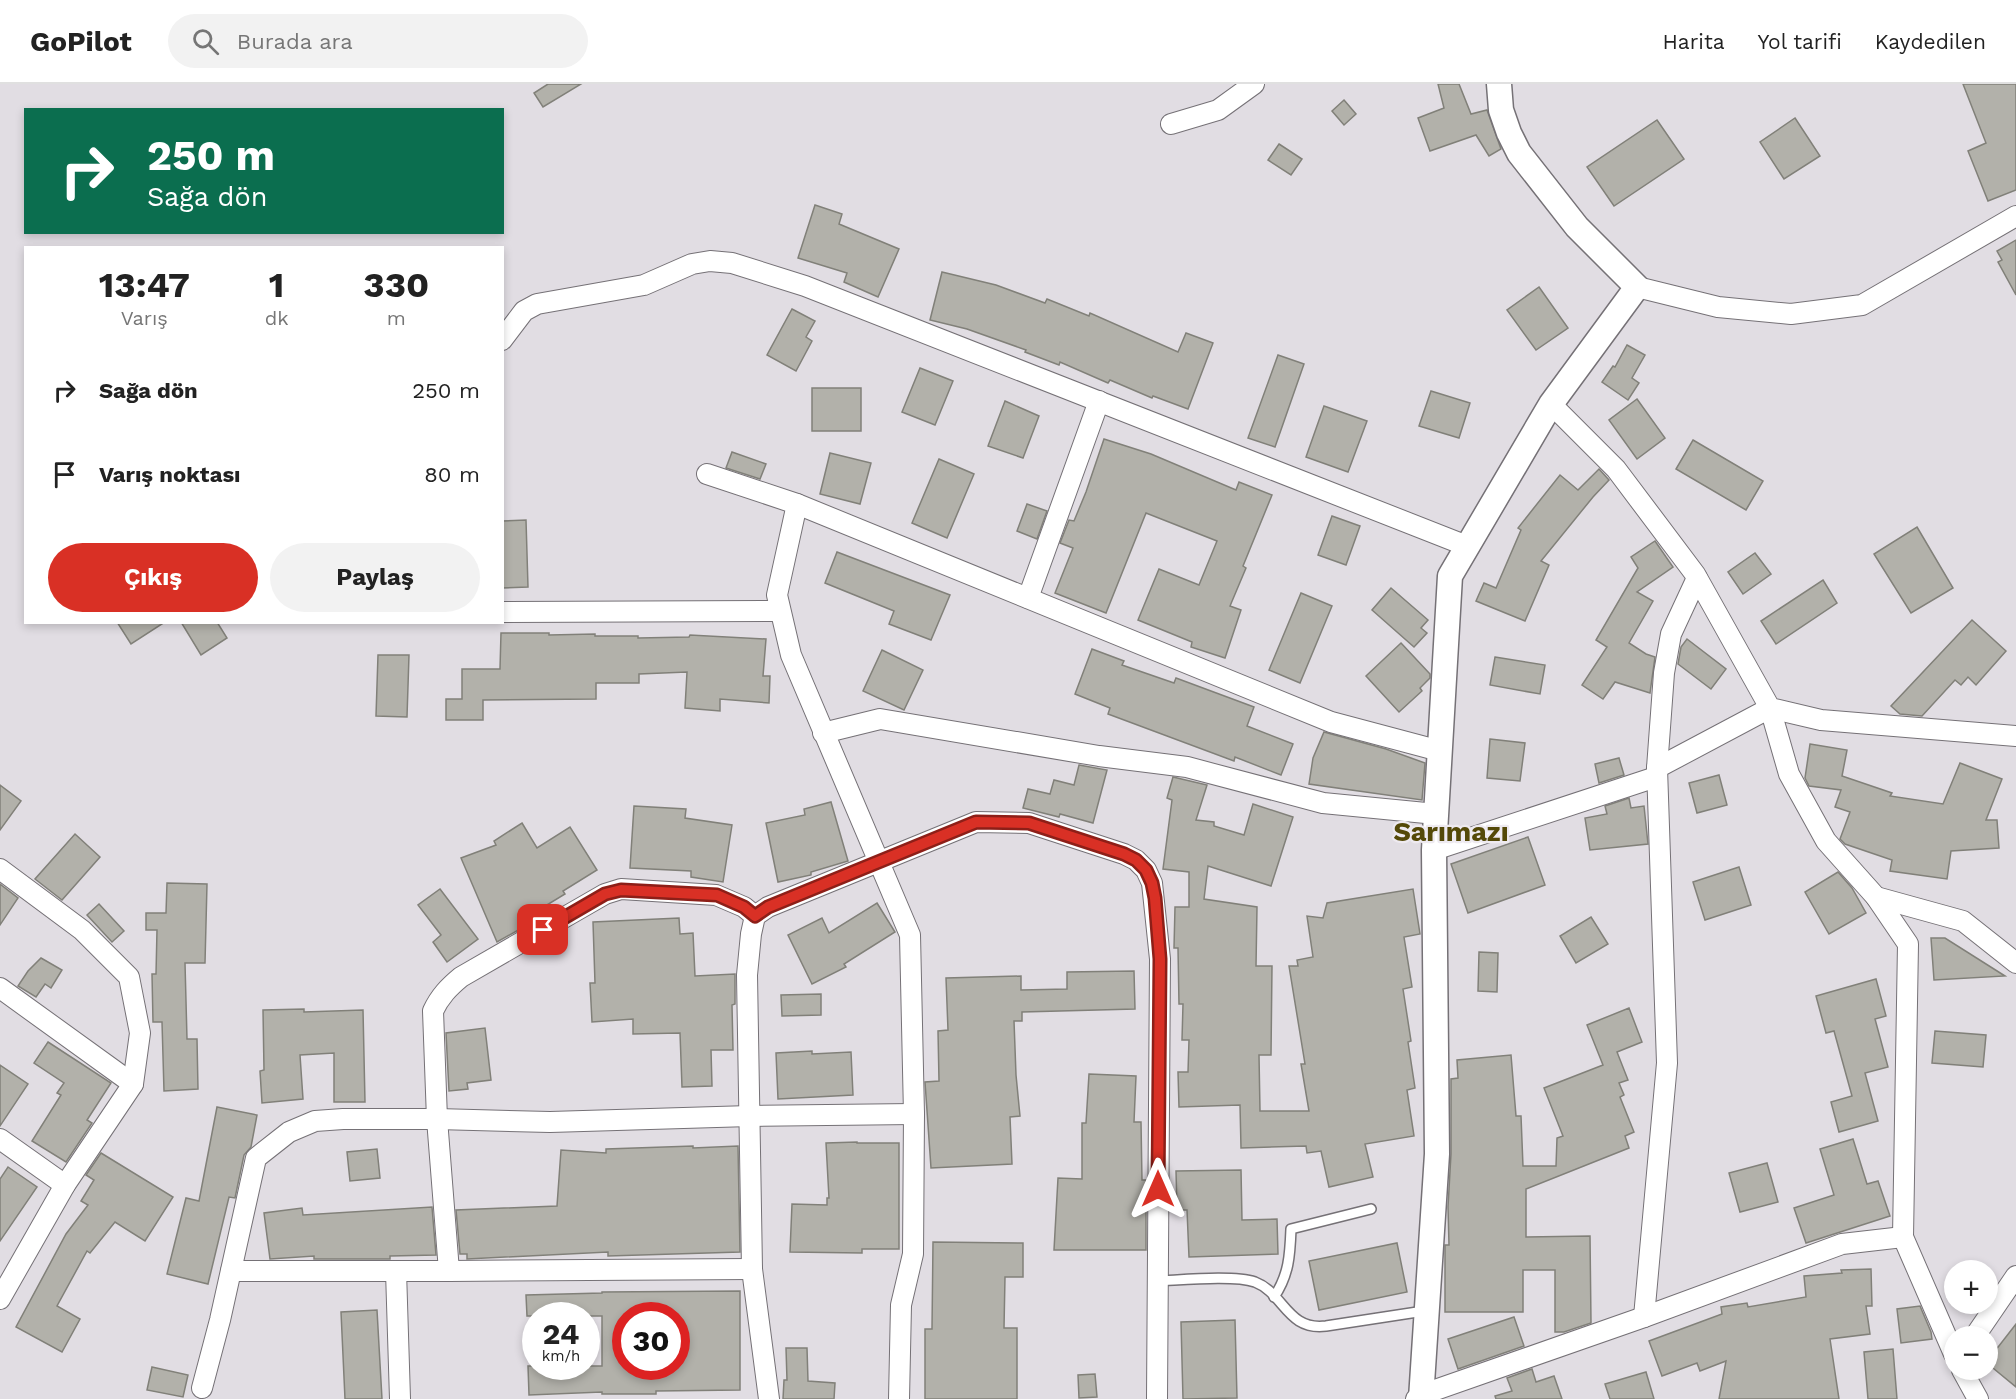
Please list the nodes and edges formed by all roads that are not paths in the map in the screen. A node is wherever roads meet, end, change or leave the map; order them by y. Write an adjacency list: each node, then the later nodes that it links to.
1 (1254, 84): 3 (street)
2 (1499, 84): 5 (street)
3 (1171, 124)
4 (2016, 216): 5 (street)
5 (1637, 287): 8 (street)
6 (504, 337): 7 (street)
7 (1099, 401): 11 (street); 13 (street)
8 (1551, 404): 11 (street); 12 (street)
9 (707, 474): 10 (street)
10 (797, 504): 13 (street); 14 (street)
11 (1467, 546): 19 (street)
12 (1697, 578): 16 (street); 20 (street)
13 (1028, 598): 19 (street)
14 (780, 611): 15 (street); 17 (street)
15 (504, 612)
16 (1770, 708): 18 (street); 20 (street); 25 (street)
17 (824, 733): 21 (street); 23 (street)
18 (2016, 736)
19 (1440, 751): 21 (street)
20 (1656, 773): 22 (street); 46 (street)
21 (1436, 814): 22 (street)
22 (1434, 850): 45 (street)
23 (878, 862): 26 (street); 30 (street); 42 (street)
24 (0, 869): 29 (street)
25 (1876, 897): 27 (street); 36 (street)
26 (755, 916): 31 (street); 32 (street)
27 (2016, 963)
28 (0, 988): 29 (street)
29 (133, 1084): 34 (street)
30 (914, 1114): 31 (street); 55 (street)
31 (750, 1116): 32 (street); 37 (street)
32 (437, 1119): 38 (street); 40 (street)
33 (0, 1139): 34 (street)
34 (64, 1185): 44 (street)
35 (1371, 1209): 43 (lane)
36 (1904, 1237): 46 (street); 48 (street)
37 (752, 1269): 40 (street); 54 (street)
38 (231, 1271): 39 (street); 50 (street)
39 (396, 1271): 40 (street); 53 (street)
40 (449, 1271)
41 (2016, 1276): 47 (street)
42 (1158, 1281): 43 (lane); 56 (street)
43 (1274, 1297): 45 (lane)
44 (0, 1299)
45 (1427, 1310): 52 (street)
46 (1644, 1317): 51 (street)
47 (1983, 1326)
48 (1944, 1331)
49 (1968, 1380): 57 (street)
50 (202, 1388)
51 (1447, 1393): 52 (street)
52 (1420, 1398)
53 (400, 1399)
54 (769, 1399)
55 (899, 1399)
56 (1157, 1399)
57 (1978, 1399)

